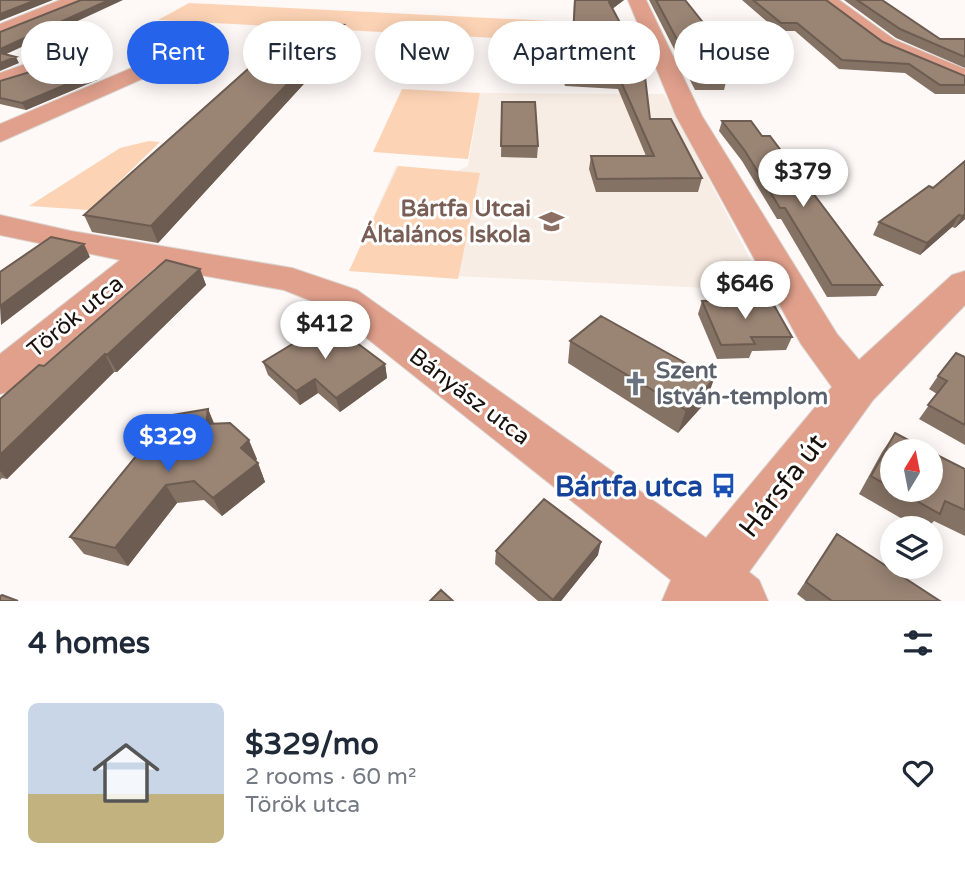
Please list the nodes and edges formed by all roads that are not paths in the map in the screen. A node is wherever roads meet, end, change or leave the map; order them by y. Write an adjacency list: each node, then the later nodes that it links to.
1 (76, 0): 5 (street)
2 (637, 0): 16 (street)
3 (827, 0): 9 (street)
4 (13, 3): 5 (street)
5 (57, 8): 6 (street)
6 (0, 31)
7 (21, 73): 10 (street)
8 (127, 77): 11 (street)
9 (965, 77)
10 (0, 81)
11 (0, 134)
12 (0, 225): 13 (street, Bányász utca)
13 (150, 254): 15 (street, Török utca); 17 (street, Bányász utca)
14 (965, 283): 16 (street, Hársfa út)
15 (0, 378)
16 (857, 388): 17 (street, Hársfa út)
17 (714, 593)

